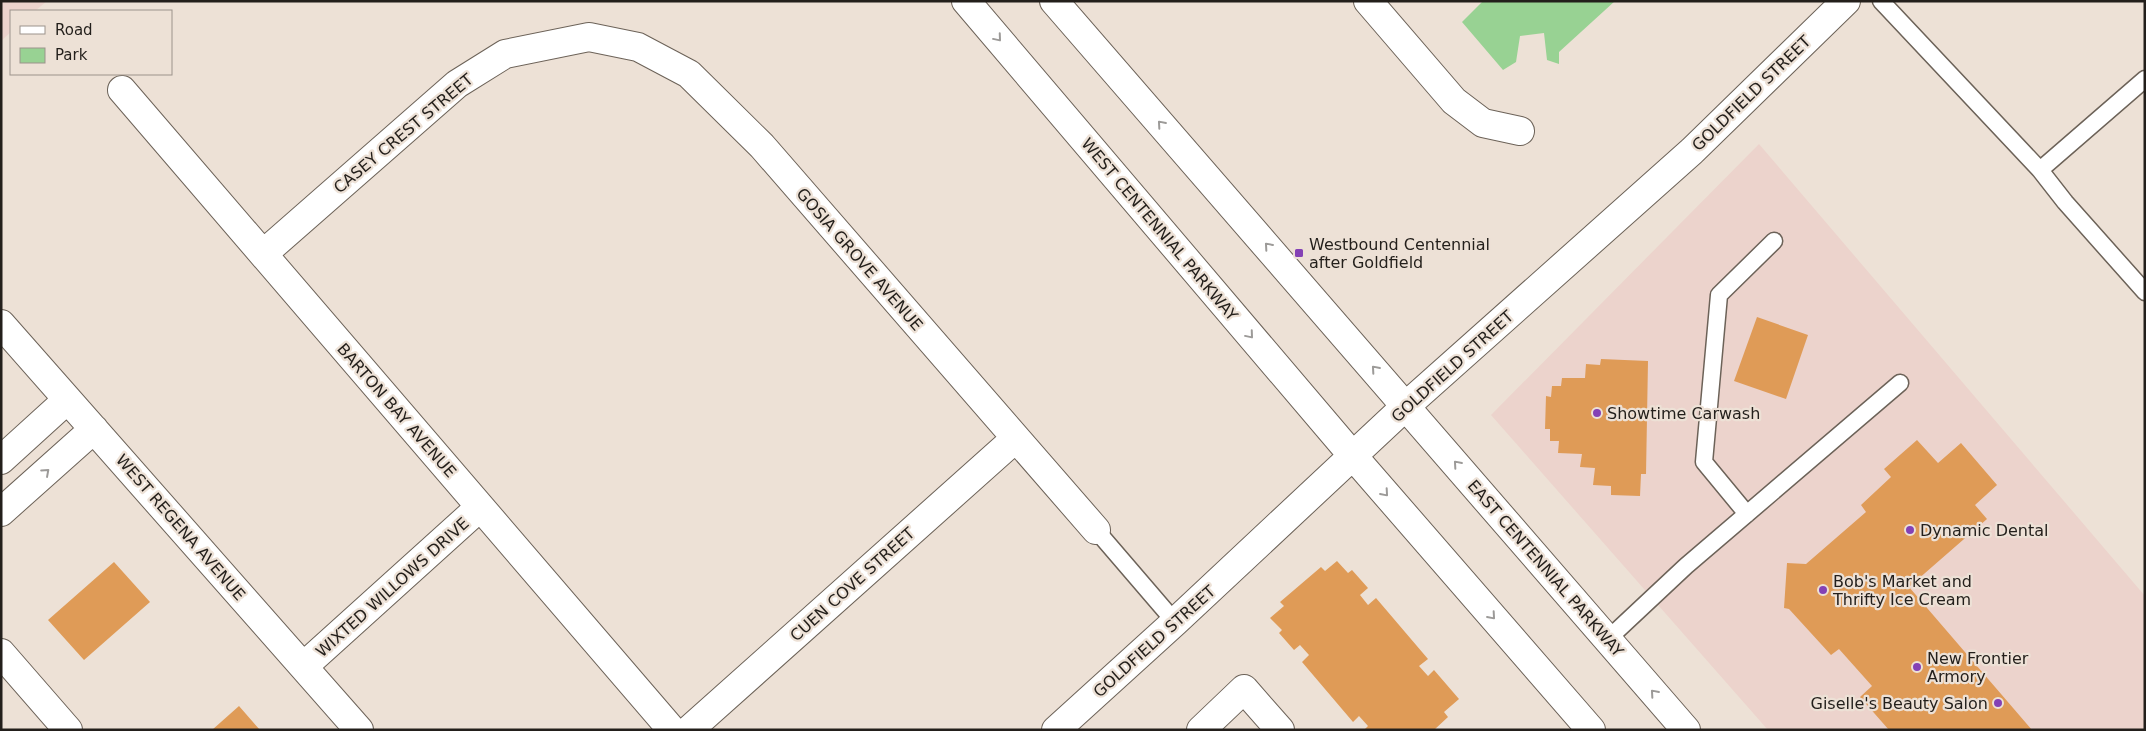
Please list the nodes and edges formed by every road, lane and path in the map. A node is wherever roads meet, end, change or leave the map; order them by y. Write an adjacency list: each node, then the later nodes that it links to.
1 (966, 1): 20 (street, WEST CENTENNIAL PARKWAY, one-way to 20)
2 (1054, 1): 17 (street, one-way to 2)
3 (1368, 1): 9 (street)
4 (1846, 1): 17 (street, GOLDFIELD STREET)
5 (1881, 1): 10 (lane)
6 (589, 37): 12 (street, CASEY CREST STREET); 19 (street, GOSIA GROVE AVENUE)
7 (2145, 79): 10 (lane)
8 (122, 90): 12 (street, BARTON BAY AVENUE)
9 (1520, 131)
10 (2040, 170): 13 (lane)
11 (1774, 241): 24 (lane)
12 (263, 254): 23 (street, BARTON BAY AVENUE)
13 (2145, 292)
14 (1, 324): 16 (street, WEST REGENA AVENUE)
15 (1900, 383): 24 (lane)
16 (67, 400): 18 (street, WEST REGENA AVENUE); 21 (street)
17 (1407, 405): 20 (street, GOLDFIELD STREET); 27 (street, EAST CENTENNIAL PARKWAY, one-way to 17)
18 (94, 429): 22 (street, one-way to 18); 29 (street, WEST REGENA AVENUE)
19 (1016, 438): 25 (street, GOSIA GROVE AVENUE); 33 (street, CUEN COVE STREET)
20 (1353, 456): 26 (street, GOLDFIELD STREET); 37 (street, one-way to 37)
21 (1, 460)
22 (4, 504)
23 (480, 507): 29 (street, WIXTED WILLOWS DRIVE); 32 (street, BARTON BAY AVENUE)
24 (1747, 514): 27 (lane)
25 (1096, 530): 26 (lane)
26 (1176, 622): 34 (street, GOLDFIELD STREET)
27 (1608, 639): 38 (street, EAST CENTENNIAL PARKWAY, one-way to 27)
28 (1, 653): 30 (street)
29 (304, 666): 31 (street, WEST REGENA AVENUE)
30 (68, 730)
31 (360, 730)
32 (672, 730)
33 (689, 730)
34 (1056, 730)
35 (1201, 730): 36 (street)
36 (1280, 730)
37 (1591, 730)
38 (1686, 730)

